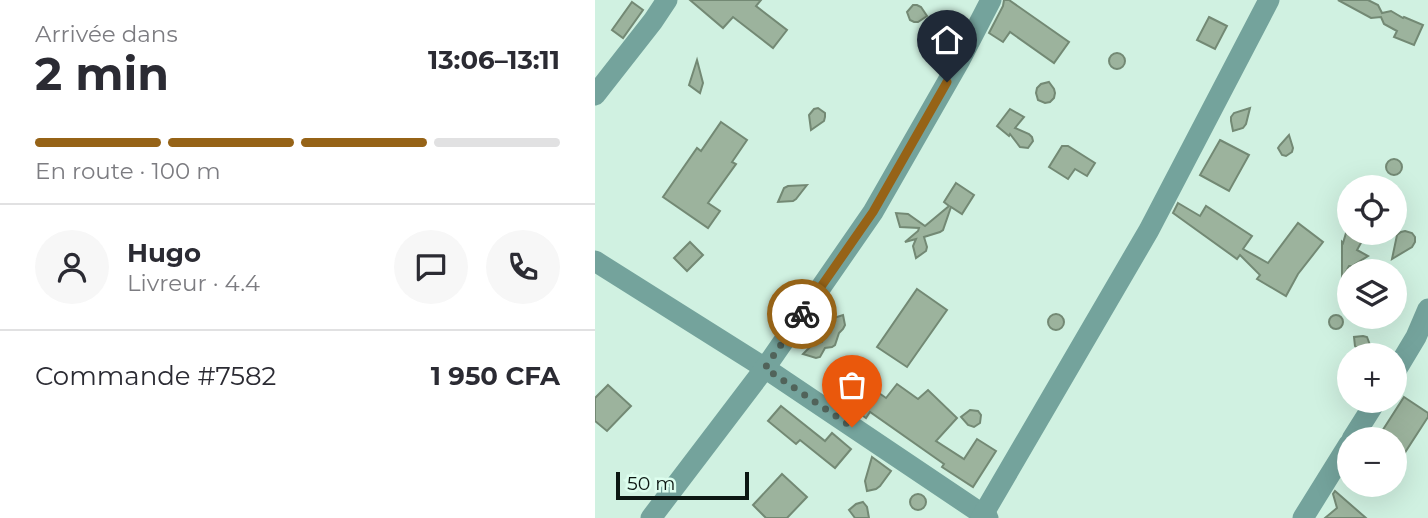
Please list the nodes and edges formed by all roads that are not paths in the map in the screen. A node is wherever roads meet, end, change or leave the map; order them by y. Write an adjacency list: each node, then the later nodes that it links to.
1 (667, 0): 4 (street)
2 (991, 0): 9 (street)
3 (1269, 0): 11 (street)
4 (595, 95)
5 (595, 261): 9 (street)
6 (1428, 309): 7 (street)
7 (1422, 340): 8 (street)
8 (1407, 358)
9 (765, 368): 11 (street); 12 (street)
10 (1337, 463): 13 (street)
11 (984, 517)
12 (651, 518)
13 (1303, 518)

